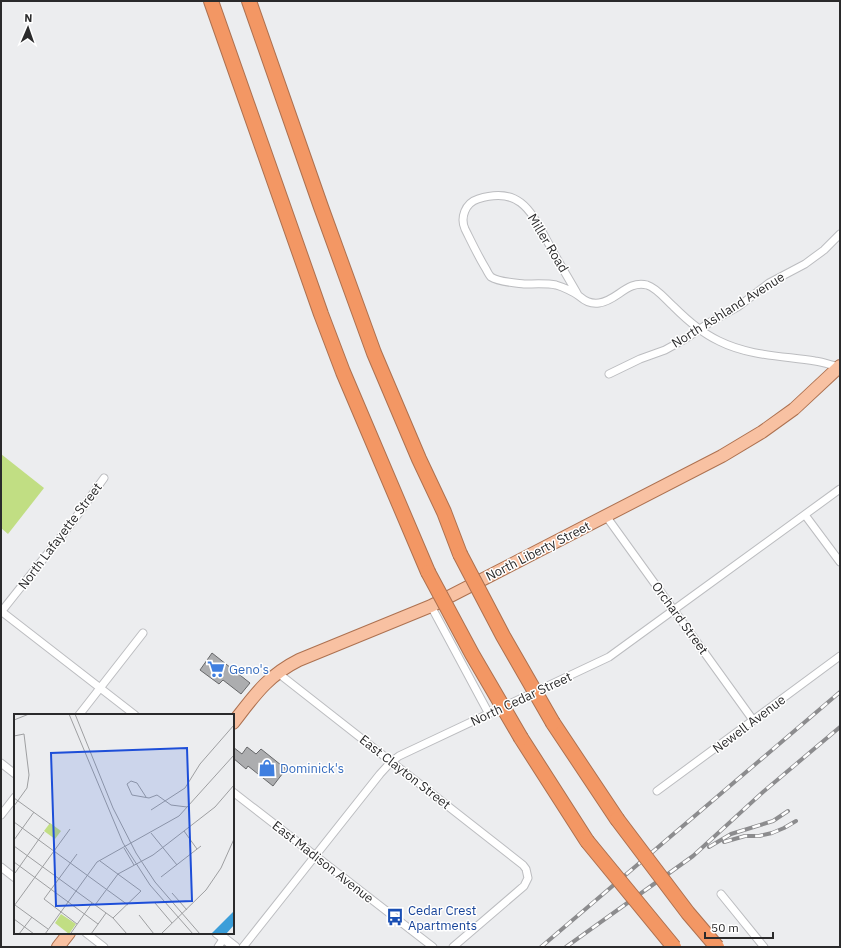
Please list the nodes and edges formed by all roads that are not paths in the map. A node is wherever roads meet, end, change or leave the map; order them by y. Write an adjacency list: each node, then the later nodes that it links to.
1 (211, 1): 46 (highway, bridge)
2 (249, 1): 47 (highway, bridge)
3 (840, 234): 5 (street, North Ashland Avenue)
4 (578, 295): 4 (street, Miller Road); 5 (street, Miller Road)
5 (700, 329): 6 (street, Miller Road); 7 (street, North Ashland Avenue)
6 (840, 367): 11 (main road, North Liberty Street)
7 (609, 374)
8 (104, 478): 15 (street, North Lafayette Street)
9 (840, 490): 10 (street, North Cedar Street)
10 (805, 515): 12 (street); 14 (street, North Cedar Street)
11 (606, 516): 13 (main road, North Liberty Street); 14 (street, Orchard Street)
12 (840, 562)
13 (431, 606): 18 (main road, North Liberty Street); 22 (street)
14 (674, 610): 22 (street, North Cedar Street); 23 (street, Orchard Street)
15 (1, 612): 19 (street)
16 (143, 633): 19 (street)
17 (840, 656): 23 (street, Newell Avenue)
18 (278, 673): 24 (main road, North Liberty Street); 25 (street, East Clayton Street)
19 (100, 688): 20 (street); 21 (street)
20 (80, 714)
21 (134, 714)
22 (489, 714): 25 (street, North Cedar Street)
23 (754, 720): 28 (street, Newell Avenue)
24 (234, 722)
25 (391, 762): 32 (street, North Cedar Street); 45 (street, East Clayton Street)
26 (1, 763): 27 (street)
27 (14, 773)
28 (657, 791)
29 (234, 793): 32 (street, East Madison Avenue)
30 (14, 798): 31 (street)
31 (1, 815)
32 (315, 856): 43 (street, North Cedar Street); 44 (street, East Madison Avenue)
33 (1, 867): 34 (street)
34 (14, 877)
35 (721, 894): 48 (street)
36 (67, 934): 39 (main road)
37 (87, 934): 40 (street)
38 (221, 936): 41 (street); 42 (street)
39 (58, 947)
40 (104, 947)
41 (218, 947)
42 (236, 947)
43 (243, 947)
44 (432, 947)
45 (453, 947)
46 (674, 947)
47 (717, 947)
48 (764, 947)

